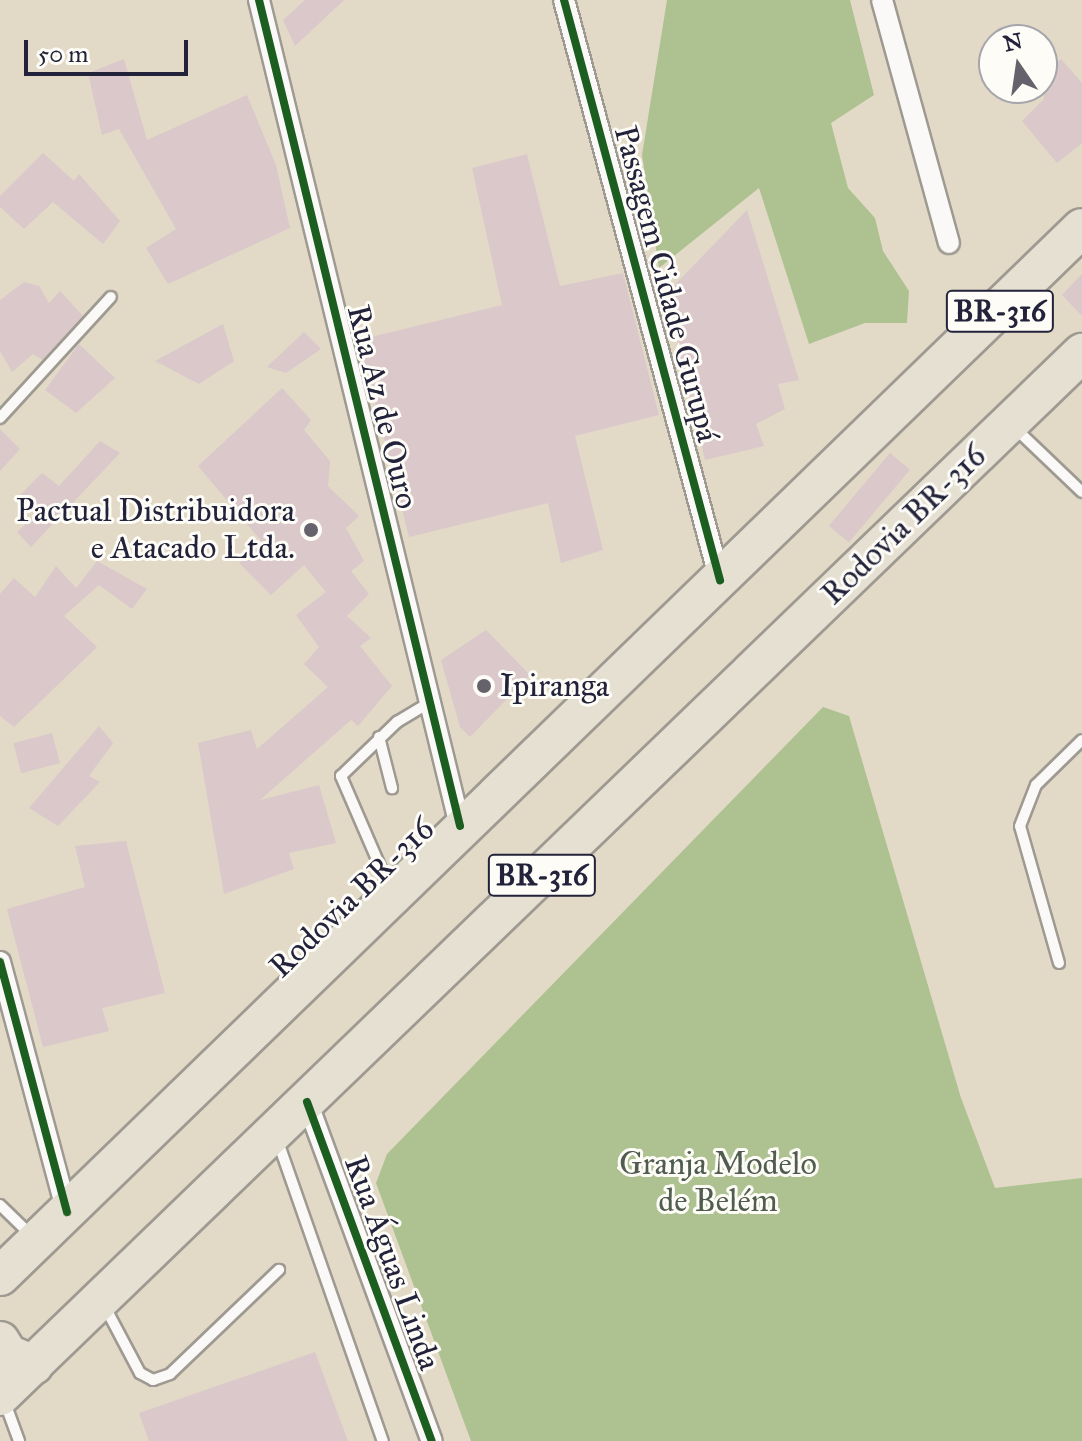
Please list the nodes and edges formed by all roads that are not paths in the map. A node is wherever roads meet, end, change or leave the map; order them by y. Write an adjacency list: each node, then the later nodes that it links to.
1 (259, 0): 12 (street, Rua Az de Ouro)
2 (564, 0): 11 (street, Passagem Cidade Gurupá)
3 (882, 0): 5 (street)
4 (1082, 228): 11 (highway, Rodovia BR-316 / BR-316)
5 (949, 243)
6 (111, 297): 8 (lane)
7 (1082, 353): 9 (highway, Rodovia BR-316 / BR-316)
8 (0, 418)
9 (1010, 423): 10 (lane); 20 (highway, Rodovia BR-316 / BR-316)
10 (1082, 492)
11 (720, 580): 16 (highway, Rodovia BR-316 / BR-316)
12 (429, 703): 13 (lane); 16 (street, Rua Az de Ouro)
13 (379, 737): 15 (lane); 17 (lane)
14 (1082, 740): 19 (lane)
15 (392, 788)
16 (460, 826): 17 (highway, Rodovia BR-316 / BR-316)
17 (392, 893): 23 (highway, Rodovia BR-316 / BR-316)
18 (0, 962): 23 (street)
19 (1059, 963)
20 (307, 1102): 21 (highway, Rodovia BR-316 / BR-316); 33 (street, Rua Águas Linda)
21 (275, 1133): 27 (highway, Rodovia BR-316 / BR-316); 32 (lane)
22 (0, 1205): 24 (lane)
23 (67, 1212): 24 (highway, Rodovia BR-316 / BR-316)
24 (36, 1240): 26 (highway, Rodovia BR-316 / BR-316)
25 (279, 1270): 27 (lane)
26 (0, 1276)
27 (101, 1299): 29 (highway, Rodovia BR-316 / BR-316)
28 (0, 1341): 29 (highway)
29 (34, 1365): 30 (highway, Rodovia BR-316 / BR-316)
30 (1, 1395): 31 (lane)
31 (19, 1441)
32 (383, 1441)
33 (432, 1441)

